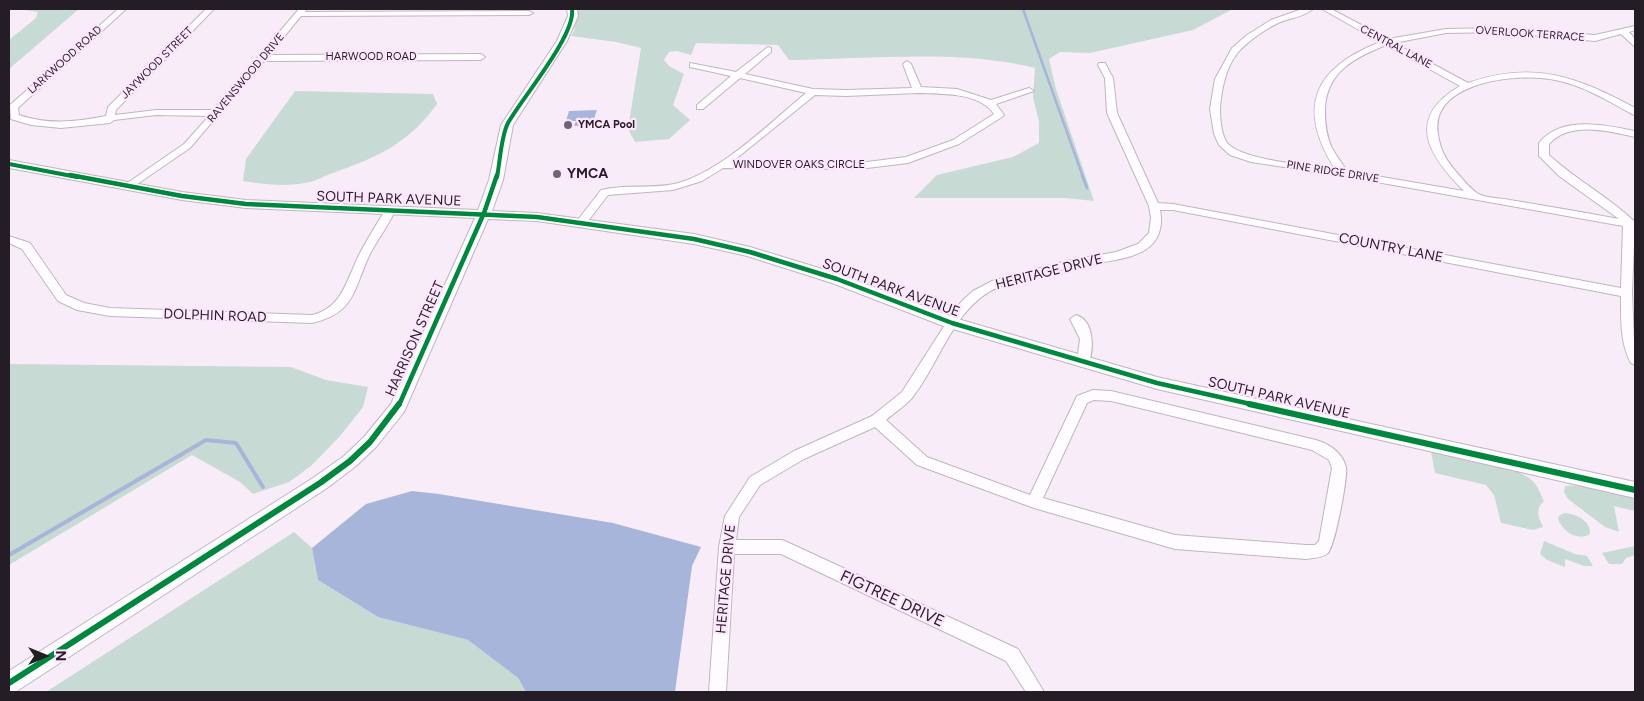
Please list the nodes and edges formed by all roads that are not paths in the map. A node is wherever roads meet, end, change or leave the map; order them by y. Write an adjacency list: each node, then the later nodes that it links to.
1 (122, 9): 27 (street, LARKWOOD ROAD)
2 (210, 9): 27 (street, JAYWOOD STREET)
3 (572, 9): 36 (street, HARRISON STREET)
4 (1309, 9): 31 (street, PINE RIDGE DRIVE)
5 (1326, 9): 10 (street, CENTRAL LANE)
6 (301, 11): 7 (street); 14 (street, RAVENSWOOD DRIVE)
7 (529, 12)
8 (1635, 28): 9 (street, OVERLOOK TERRACE)
9 (1623, 31): 10 (street, OVERLOOK TERRACE); 11 (street)
10 (1386, 42): 19 (street, CENTRAL LANE); 31 (street, OVERLOOK TERRACE)
11 (1635, 44)
12 (768, 50): 18 (street)
13 (482, 57): 14 (street, HARWOOD ROAD)
14 (261, 58): 26 (street, RAVENSWOOD DRIVE)
15 (907, 64): 20 (street)
16 (693, 65): 18 (street)
17 (1102, 65): 34 (street, HERITAGE DRIVE)
18 (736, 76): 22 (street); 24 (street)
19 (1466, 85): 25 (street); 33 (street)
20 (918, 90): 22 (street); 23 (street)
21 (1029, 91): 23 (street)
22 (813, 92): 30 (street, WINDOVER OAKS CIRCLE)
23 (991, 103): 30 (street, WINDOVER OAKS CIRCLE)
24 (700, 107)
25 (1635, 112)
26 (217, 113): 27 (street, LARKWOOD ROAD); 32 (street, RAVENSWOOD DRIVE)
27 (110, 120)
28 (1635, 134): 38 (street)
29 (9, 164): 32 (street, SOUTH PARK AVENUE)
30 (723, 165): 37 (street, WINDOVER OAKS CIRCLE)
31 (1342, 173): 33 (street, PINE RIDGE DRIVE)
32 (135, 187): 35 (street, SOUTH PARK AVENUE)
33 (1476, 197): 38 (street, PINE RIDGE DRIVE)
34 (1154, 206): 40 (street, COUNTRY LANE); 42 (street, HERITAGE DRIVE)
35 (390, 211): 36 (street, SOUTH PARK AVENUE); 39 (street, DOLPHIN ROAD)
36 (484, 213): 37 (street, SOUTH PARK AVENUE); 49 (street, HARRISON STREET)
37 (581, 222): 42 (street, SOUTH PARK AVENUE)
38 (1632, 225): 40 (street)
39 (9, 239)
40 (1627, 293): 43 (street)
41 (1076, 319): 44 (street)
42 (952, 323): 44 (street, SOUTH PARK AVENUE); 45 (street, HERITAGE DRIVE)
43 (1635, 359)
44 (1083, 362): 46 (street, SOUTH PARK AVENUE)
45 (877, 420): 47 (street); 48 (street, HERITAGE DRIVE)
46 (1635, 490)
47 (1034, 502): 47 (street)
48 (727, 547): 50 (street, HERITAGE DRIVE); 51 (street, FIGTREE DRIVE)
49 (9, 683)
50 (717, 692)
51 (1036, 692)

